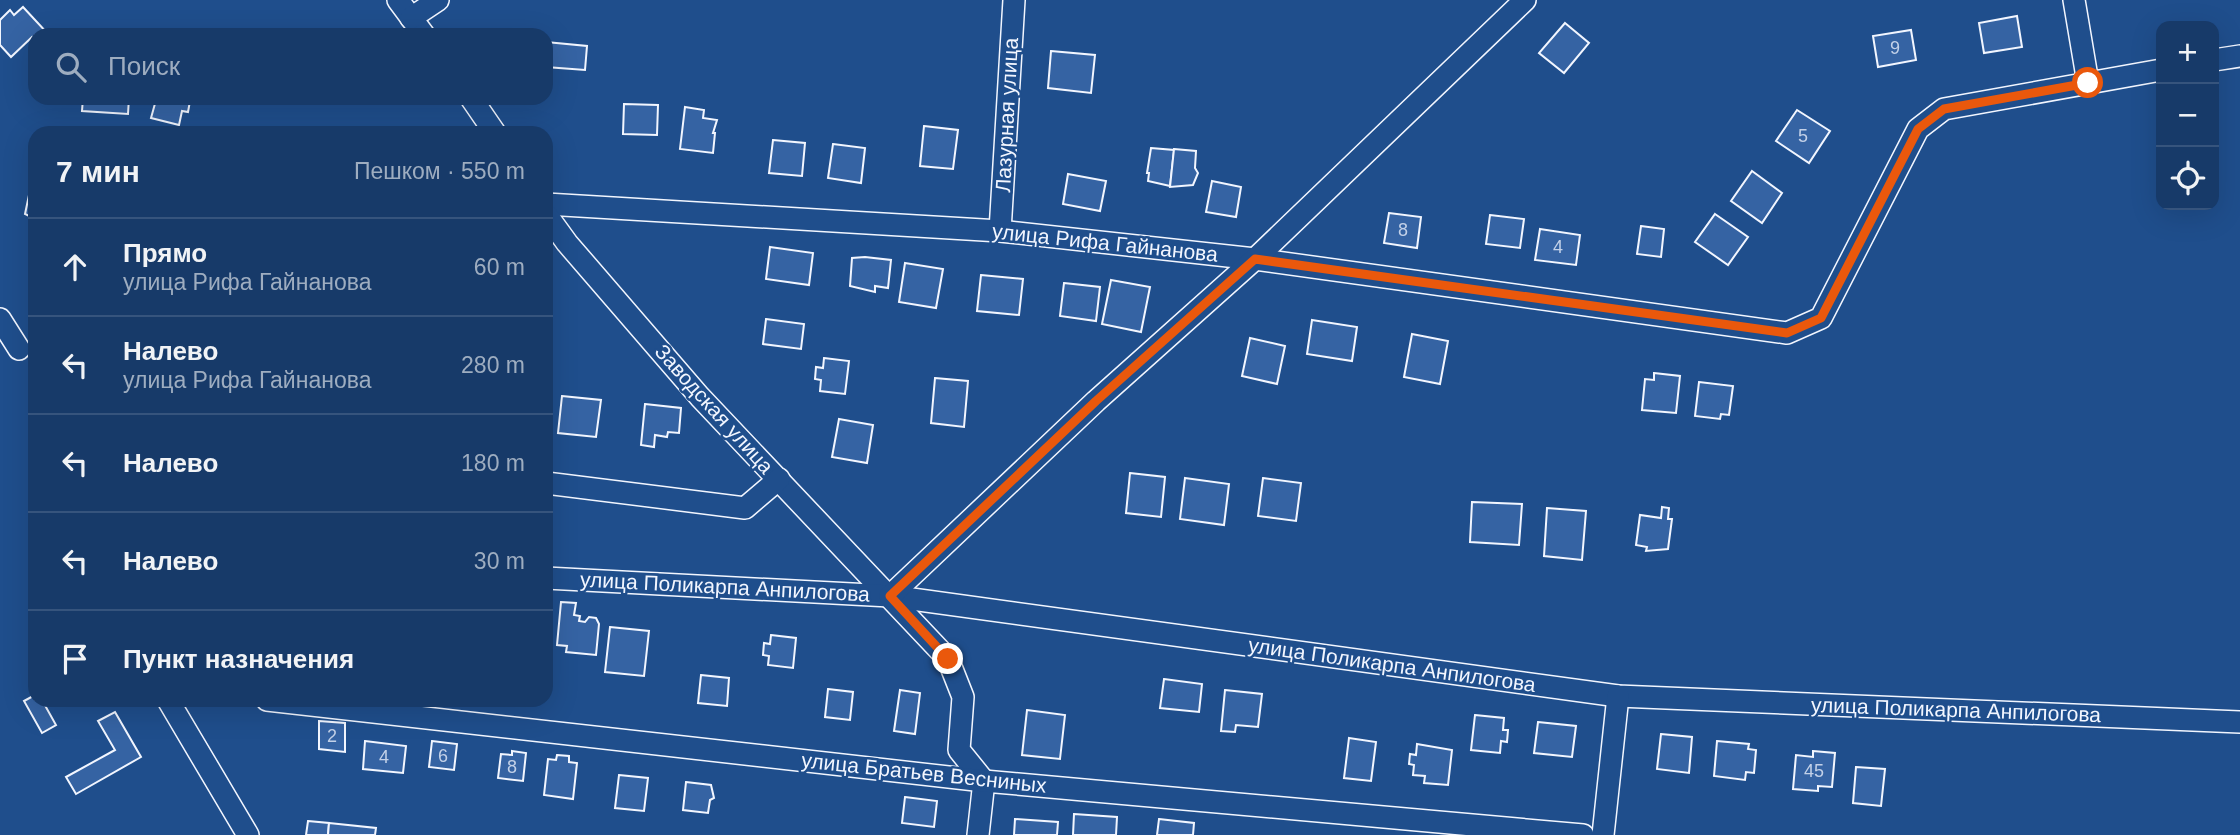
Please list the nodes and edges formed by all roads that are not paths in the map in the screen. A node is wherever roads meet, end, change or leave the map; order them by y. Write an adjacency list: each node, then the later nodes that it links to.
1 (398, 0): 6 (street)
2 (438, 0): 6 (street)
3 (1014, 0): 15 (street, Лазурная улица)
4 (1525, 0): 16 (street)
5 (2074, 0): 10 (street)
6 (418, 27)
7 (2240, 56): 8 (street)
8 (2219, 59)
9 (2156, 71): 10 (street, улица Рифа Гайнанова)
10 (2088, 83): 16 (street, улица Рифа Гайнанова)
11 (476, 105): 12 (street)
12 (490, 126)
13 (553, 204): 15 (street, улица Рифа Гайнанова)
14 (553, 224): 19 (street, Заводская улица)
15 (1000, 231): 16 (street, улица Рифа Гайнанова)
16 (1255, 259): 22 (street)
17 (0, 319): 18 (street)
18 (19, 349)
19 (779, 479): 20 (street); 22 (street, Заводская улица)
20 (553, 484)
21 (553, 578): 22 (street, улица Поликарпа Анпилогова)
22 (890, 596): 23 (street, улица Поликарпа Анпилогова); 27 (street, Заводская улица)
23 (1618, 696): 26 (street, улица Поликарпа Анпилогова); 31 (street)
24 (172, 707): 28 (street)
25 (329, 707): 27 (street, улица Братьев Весниных)
26 (2240, 722)
27 (984, 781): 29 (street); 30 (street, улица Братьев Весниных)
28 (248, 835)
29 (978, 835)
30 (1583, 835)
31 (1604, 835)

